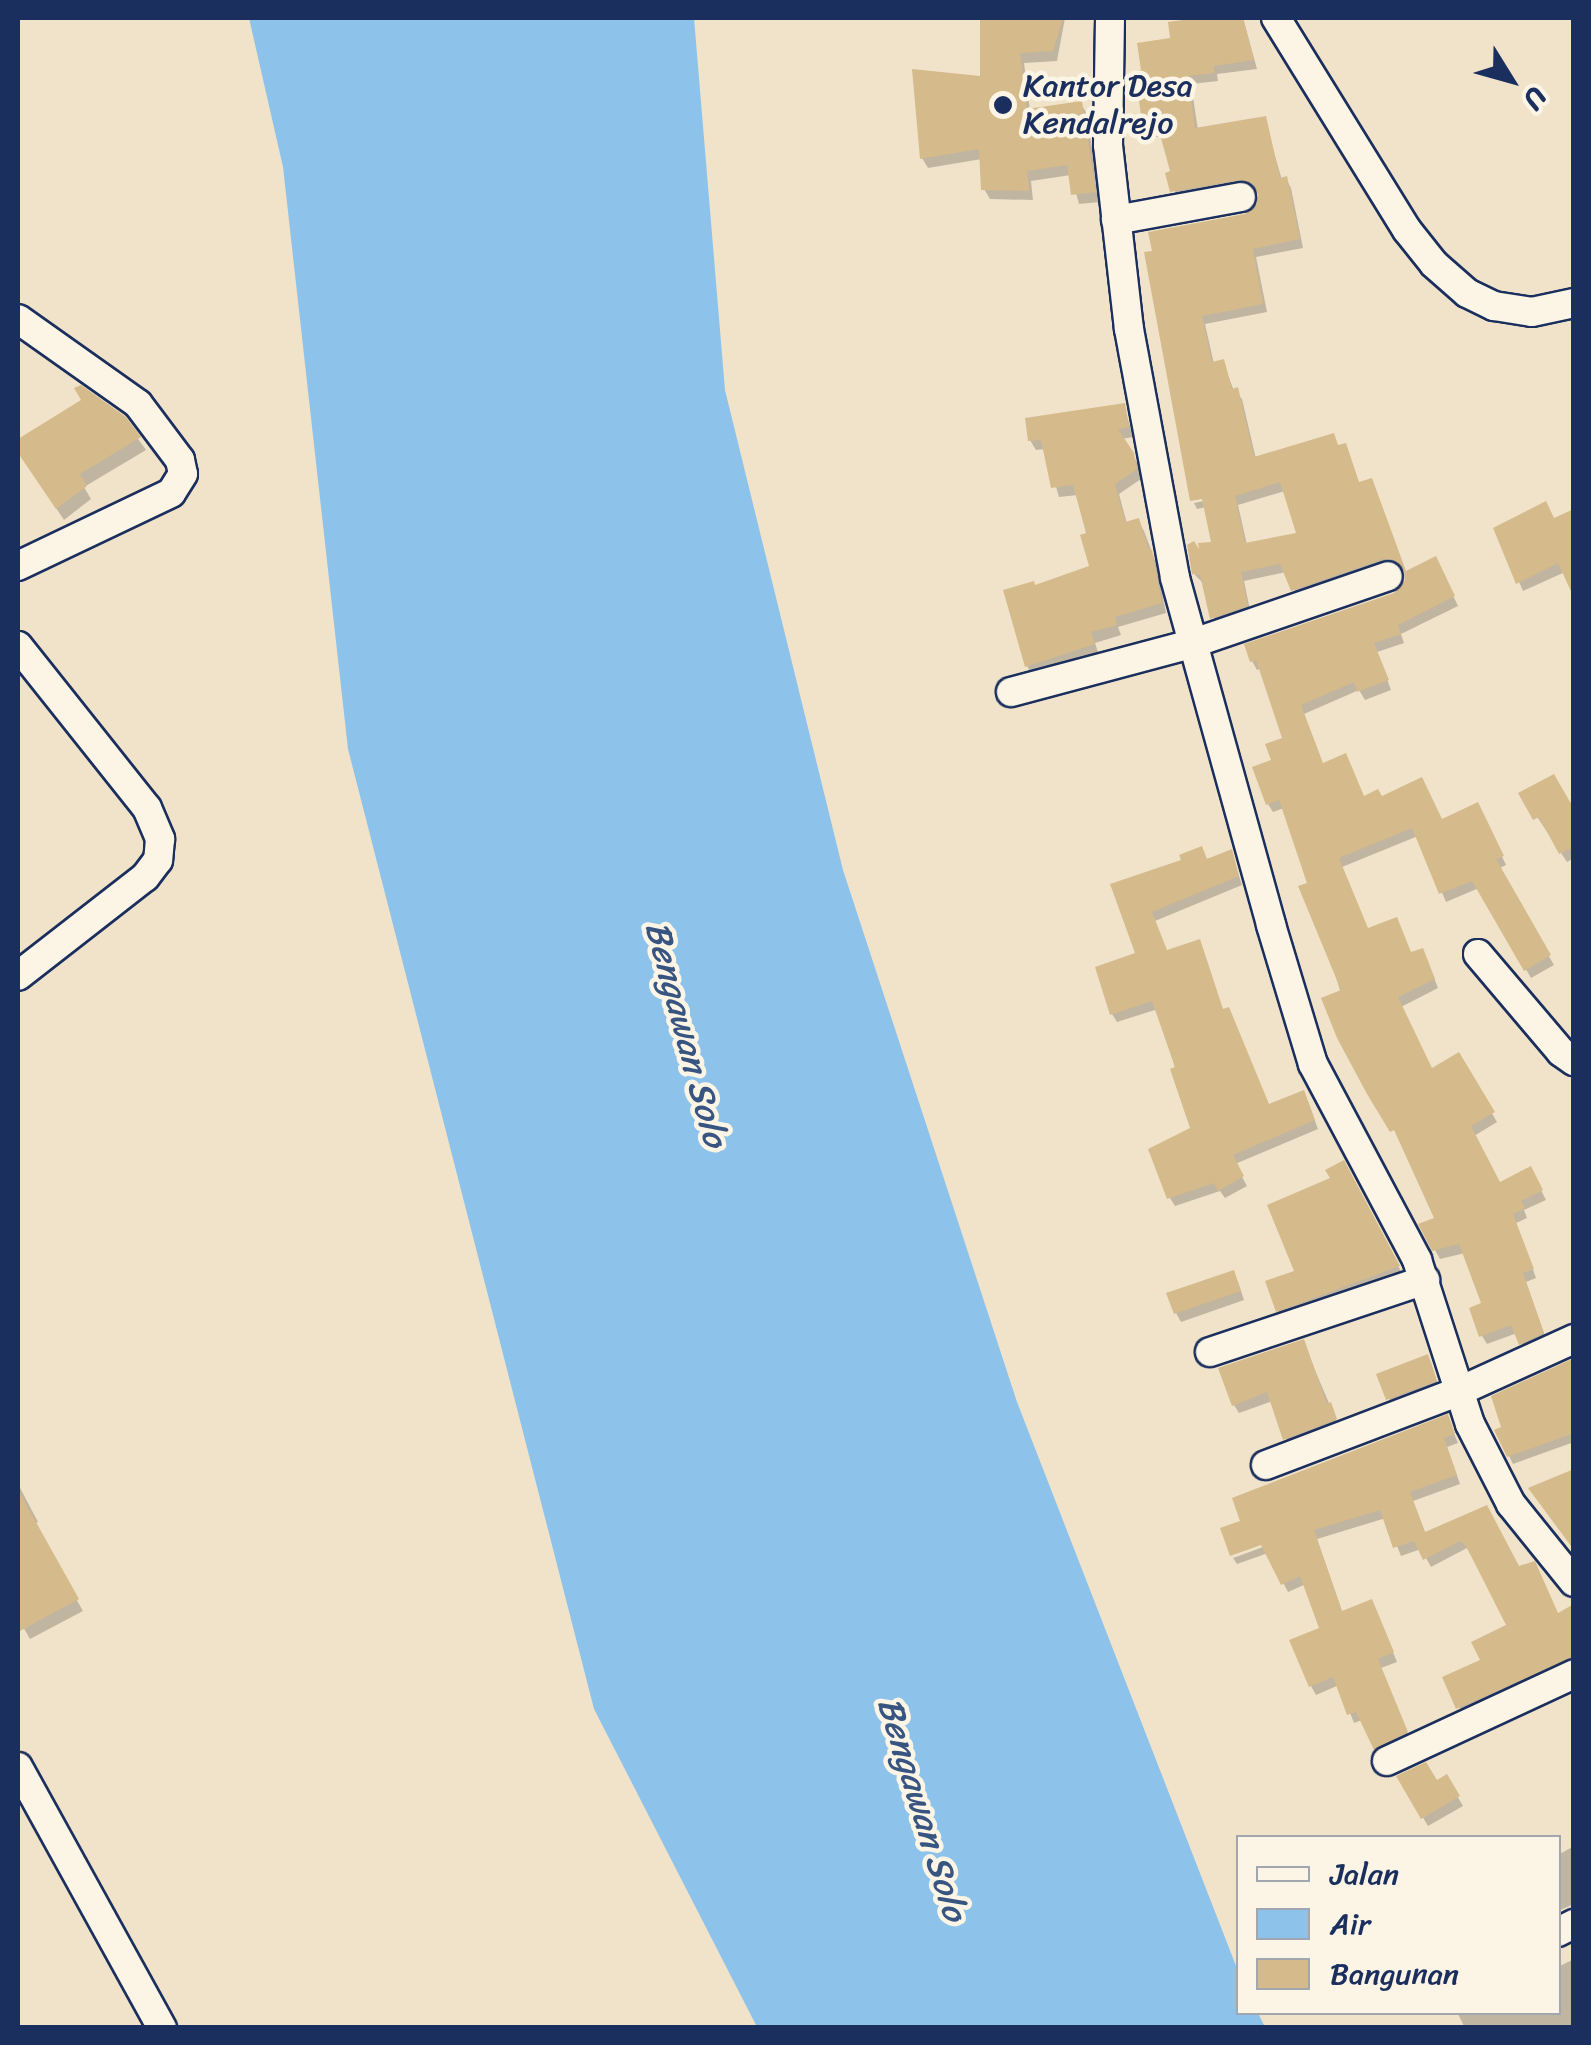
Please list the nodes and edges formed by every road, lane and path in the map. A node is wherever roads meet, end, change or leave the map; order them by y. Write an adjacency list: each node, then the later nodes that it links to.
1 (1110, 18): 4 (street)
2 (1276, 18): 5 (street)
3 (1241, 197): 4 (street)
4 (1116, 220): 9 (street)
5 (1574, 302)
6 (18, 319): 7 (street)
7 (18, 566)
8 (1388, 576): 9 (street)
9 (1191, 644): 11 (street); 15 (street)
10 (18, 646): 13 (street)
11 (1011, 692)
12 (1478, 954): 14 (street)
13 (18, 976)
14 (1574, 1060)
15 (1425, 1280): 17 (street); 18 (street)
16 (1574, 1338): 18 (street)
17 (1210, 1352)
18 (1462, 1390): 19 (street); 20 (street)
19 (1266, 1465)
20 (1574, 1582)
21 (1574, 1674): 22 (street)
22 (1387, 1761)
23 (18, 1767): 24 (street)
24 (162, 2028)

